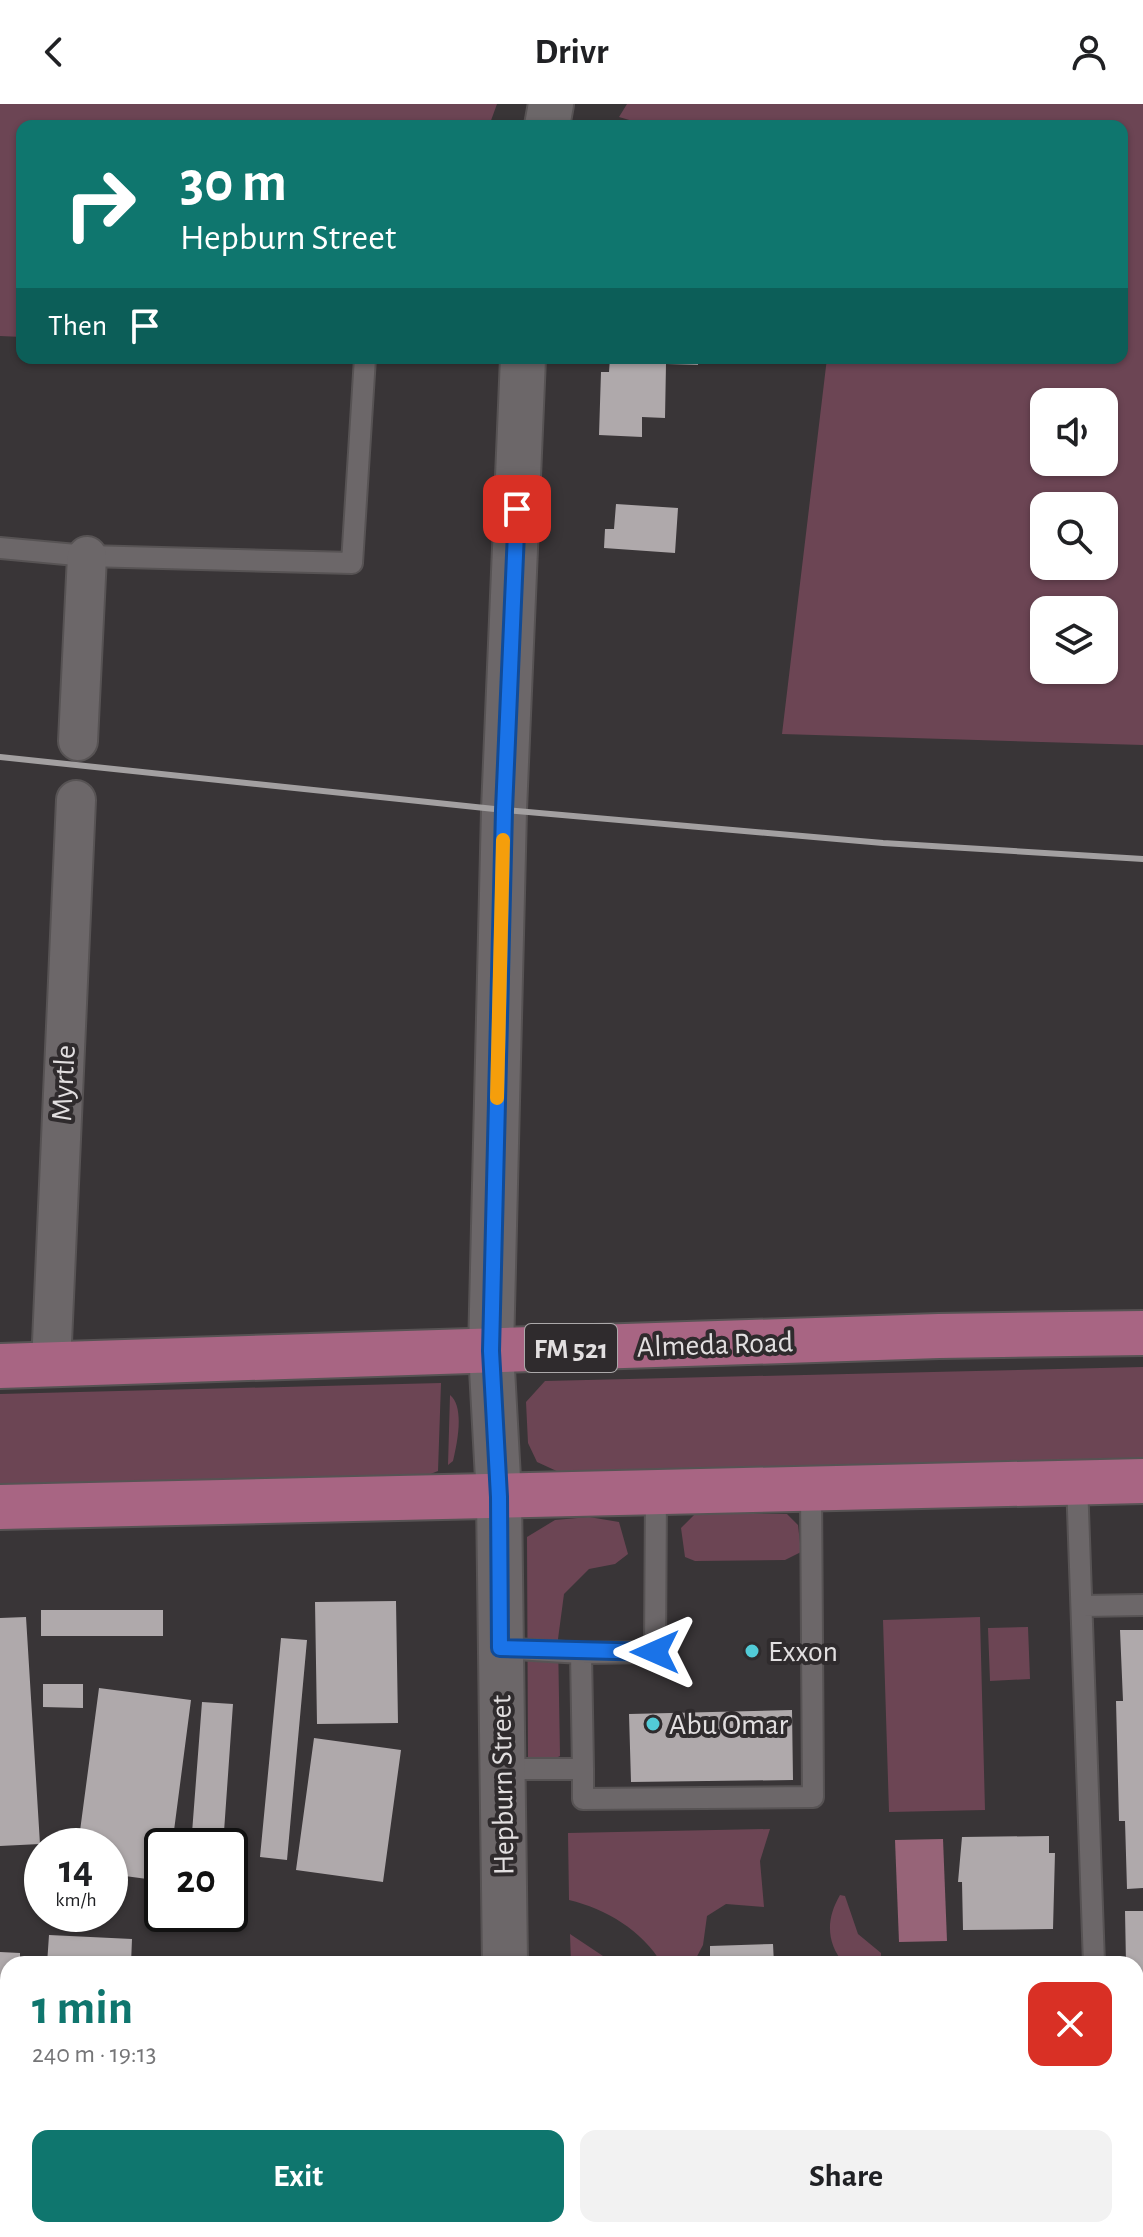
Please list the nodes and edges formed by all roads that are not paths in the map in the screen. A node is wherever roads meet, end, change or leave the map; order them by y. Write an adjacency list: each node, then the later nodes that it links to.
1 (365, 364): 4 (lane)
2 (523, 364): 8 (street, Hepburn Street)
3 (0, 548): 4 (lane)
4 (87, 556): 5 (street)
5 (78, 741)
6 (76, 800): 9 (street, Myrtle)
7 (1143, 1333): 8 (main road, Almeda Road / FM 521)
8 (491, 1351): 9 (main road, Almeda Road / FM 521); 15 (street, Hepburn Street)
9 (51, 1365): 10 (main road, Almeda Road / FM 521)
10 (0, 1366)
11 (1143, 1481): 12 (main road)
12 (1077, 1482): 13 (main road); 18 (lane)
13 (811, 1488): 14 (main road); 22 (lane)
14 (656, 1493): 15 (main road); 20 (lane)
15 (499, 1497): 16 (main road); 19 (street, Hepburn Street)
16 (0, 1507)
17 (1143, 1605): 18 (lane)
18 (1083, 1606): 24 (lane)
19 (500, 1648): 20 (lane); 21 (street, Hepburn Street)
20 (581, 1653): 22 (lane)
21 (501, 1769): 22 (lane); 23 (street, Hepburn Street)
22 (583, 1769)
23 (505, 1956)
24 (1094, 1956)

